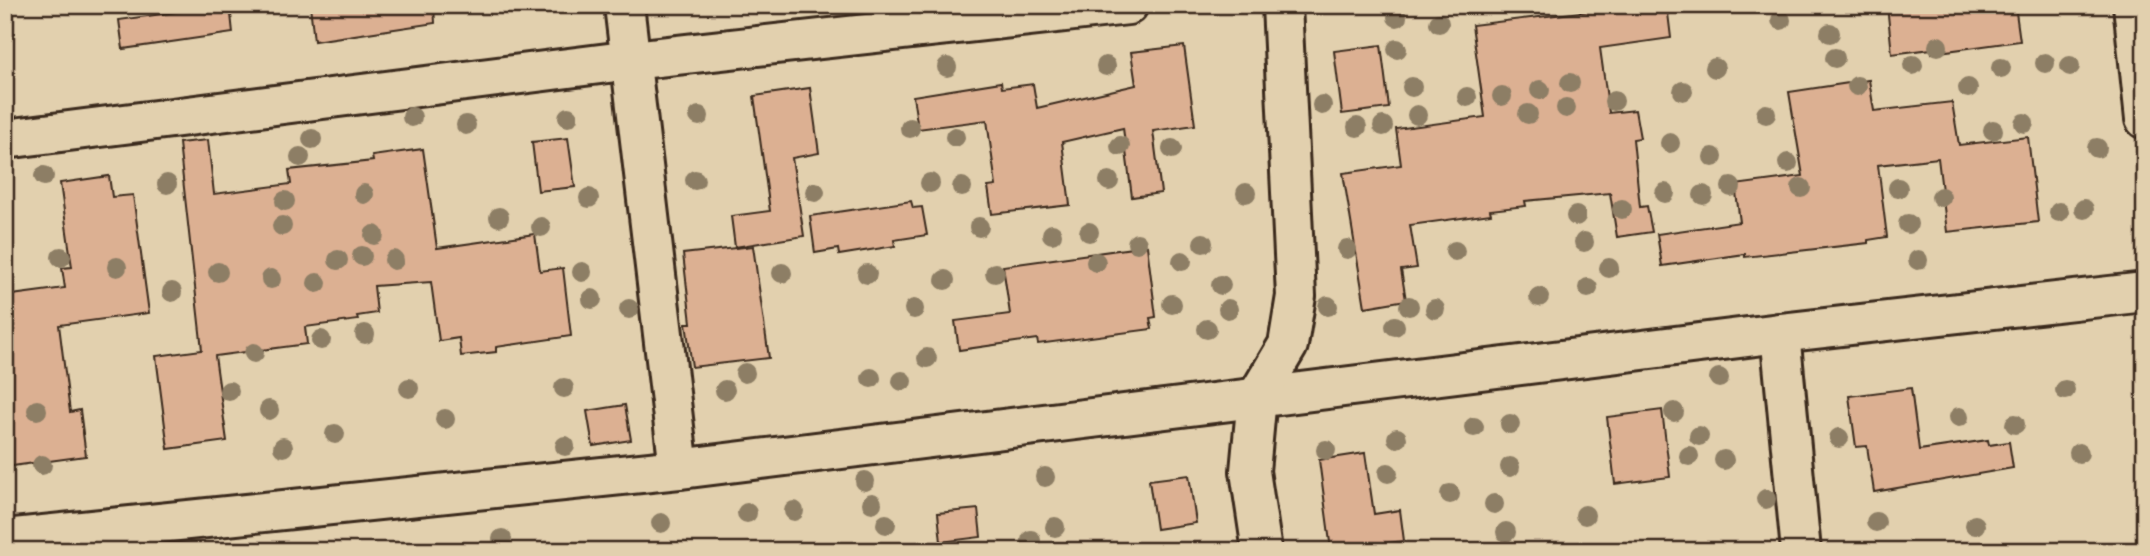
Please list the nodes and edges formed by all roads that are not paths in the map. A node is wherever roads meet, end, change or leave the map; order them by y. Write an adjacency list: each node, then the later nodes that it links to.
1 (624, 5): 5 (street)
2 (1128, 5): 5 (street)
3 (1282, 5): 10 (street)
4 (2133, 5): 6 (street)
5 (632, 60): 7 (street); 11 (street)
6 (2145, 119)
7 (5, 139)
8 (2145, 292): 9 (street)
9 (1780, 332): 10 (street); 14 (street)
10 (1258, 397): 11 (street); 13 (street)
11 (679, 469): 12 (street)
12 (5, 539)
13 (1262, 551)
14 (1801, 551)

